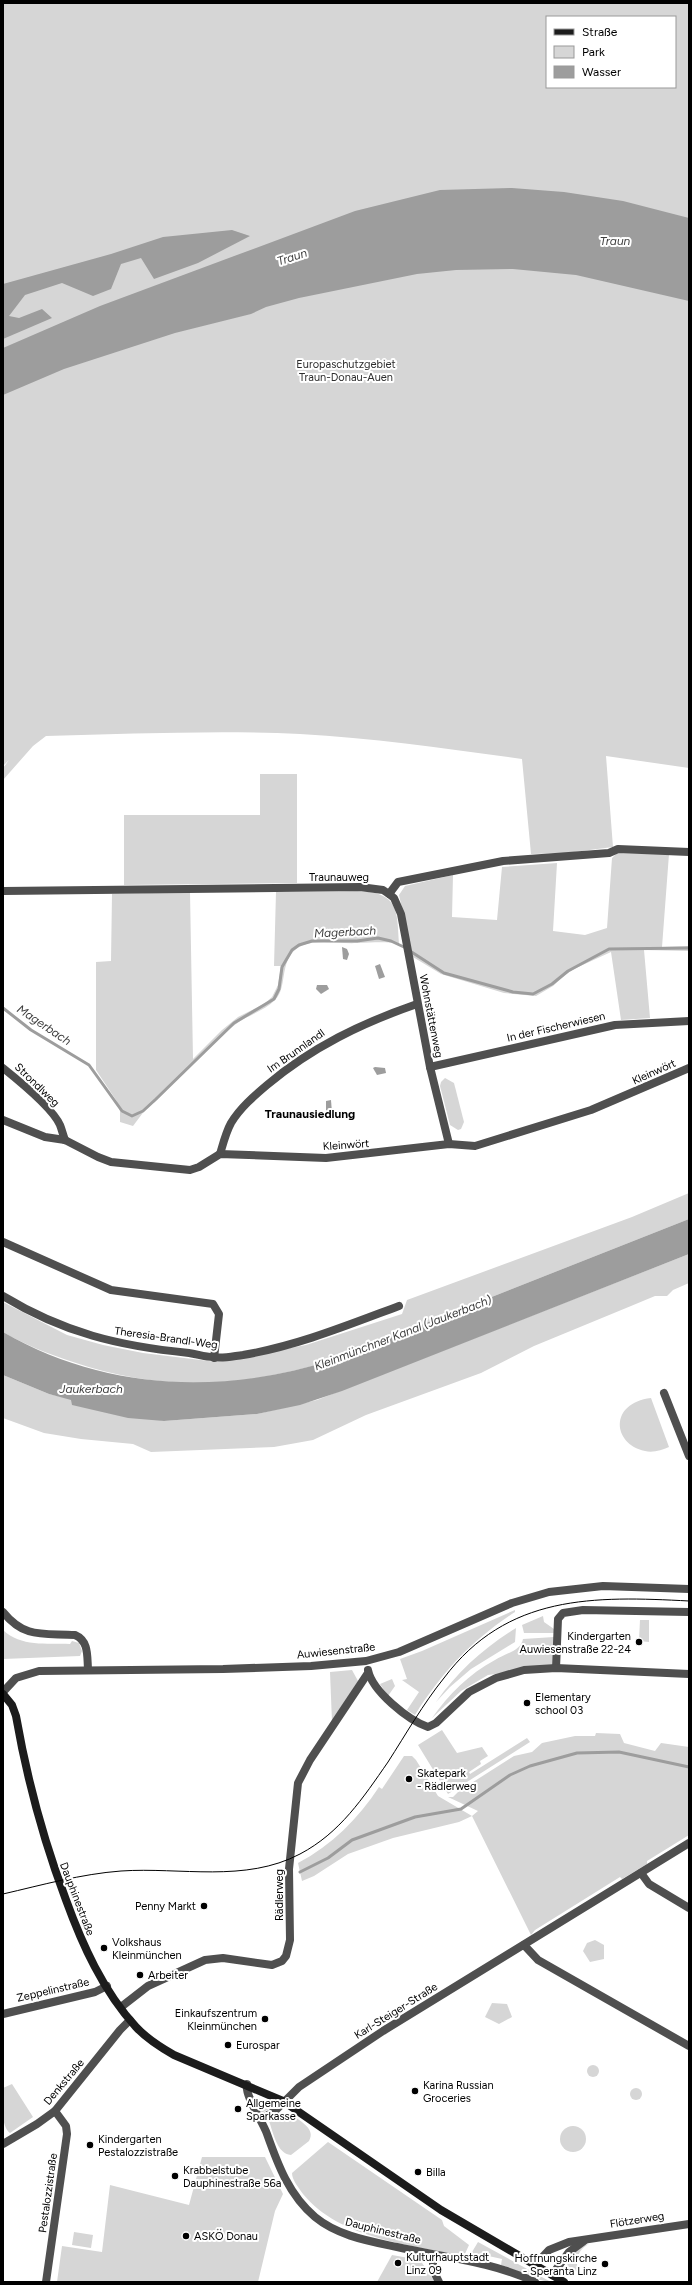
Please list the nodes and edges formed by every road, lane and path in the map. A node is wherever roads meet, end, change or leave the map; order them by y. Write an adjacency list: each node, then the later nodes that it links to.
1 (689, 852): 3 (street)
2 (3, 891): 3 (street, Traunauweg)
3 (389, 894): 4 (street, Wohnstättenweg)
4 (417, 1004): 6 (street, Wohnstättenweg); 12 (street, Im Brunnlandl)
5 (689, 1021): 6 (street, In der Fischerwiesen)
6 (430, 1067): 11 (street, Wohnstättenweg)
7 (3, 1068): 10 (street, Strondlweg)
8 (689, 1068): 11 (street, Kleinwört)
9 (3, 1120): 10 (street)
10 (65, 1140): 12 (street)
11 (449, 1144): 12 (street, Kleinwört)
12 (220, 1154)
13 (3, 1242): 16 (street)
14 (3, 1296): 16 (street, Theresia-Brandl-Weg)
15 (399, 1306): 16 (street, Theresia-Brandl-Weg)
16 (214, 1358)
17 (664, 1393): 18 (street)
18 (689, 1456)
19 (689, 1589): 22 (street, Auwiesenstraße)
20 (3, 1612): 24 (street)
21 (689, 1612): 23 (street)
22 (366, 1661): 24 (street, Auwiesenstraße); 25 (street)
23 (556, 1668): 25 (street); 26 (street)
24 (88, 1669): 27 (street, Auwiesenstraße)
25 (368, 1673): 33 (street, Rädlerweg)
26 (689, 1674)
27 (3, 1693): 32 (main road, Dauphinestraße)
28 (689, 1843): 29 (street, Karl-Steiger-Straße)
29 (641, 1873): 30 (street); 31 (street, Karl-Steiger-Straße)
30 (689, 1908)
31 (524, 1945): 36 (street); 38 (street, Karl-Steiger-Straße)
32 (107, 1986): 33 (main road, Dauphinestraße); 34 (street, Zeppelinstraße)
33 (121, 2007): 35 (main road, Dauphinestraße)
34 (3, 2014)
35 (130, 2020): 37 (main road, Dauphinestraße); 39 (street, Denkstraße)
36 (689, 2046)
37 (247, 2084): 38 (main road, Dauphinestraße); 40 (street, Dauphinestraße)
38 (283, 2101): 40 (street); 45 (main road, Dauphinestraße)
39 (55, 2111): 41 (street, Denkstraße); 47 (street, Pestalozzistraße)
40 (261, 2119): 44 (street, Dauphinestraße)
41 (3, 2144)
42 (689, 2224): 43 (street, Flötzerweg)
43 (589, 2239): 45 (street, Flötzerweg); 46 (street, Flötzerweg)
44 (433, 2255): 48 (street); 49 (street, Dauphinestraße)
45 (535, 2265): 46 (main road, Dauphinestraße)
46 (552, 2275): 50 (main road, Dauphinestraße)
47 (46, 2282)
48 (439, 2282)
49 (535, 2282)
50 (564, 2282)

